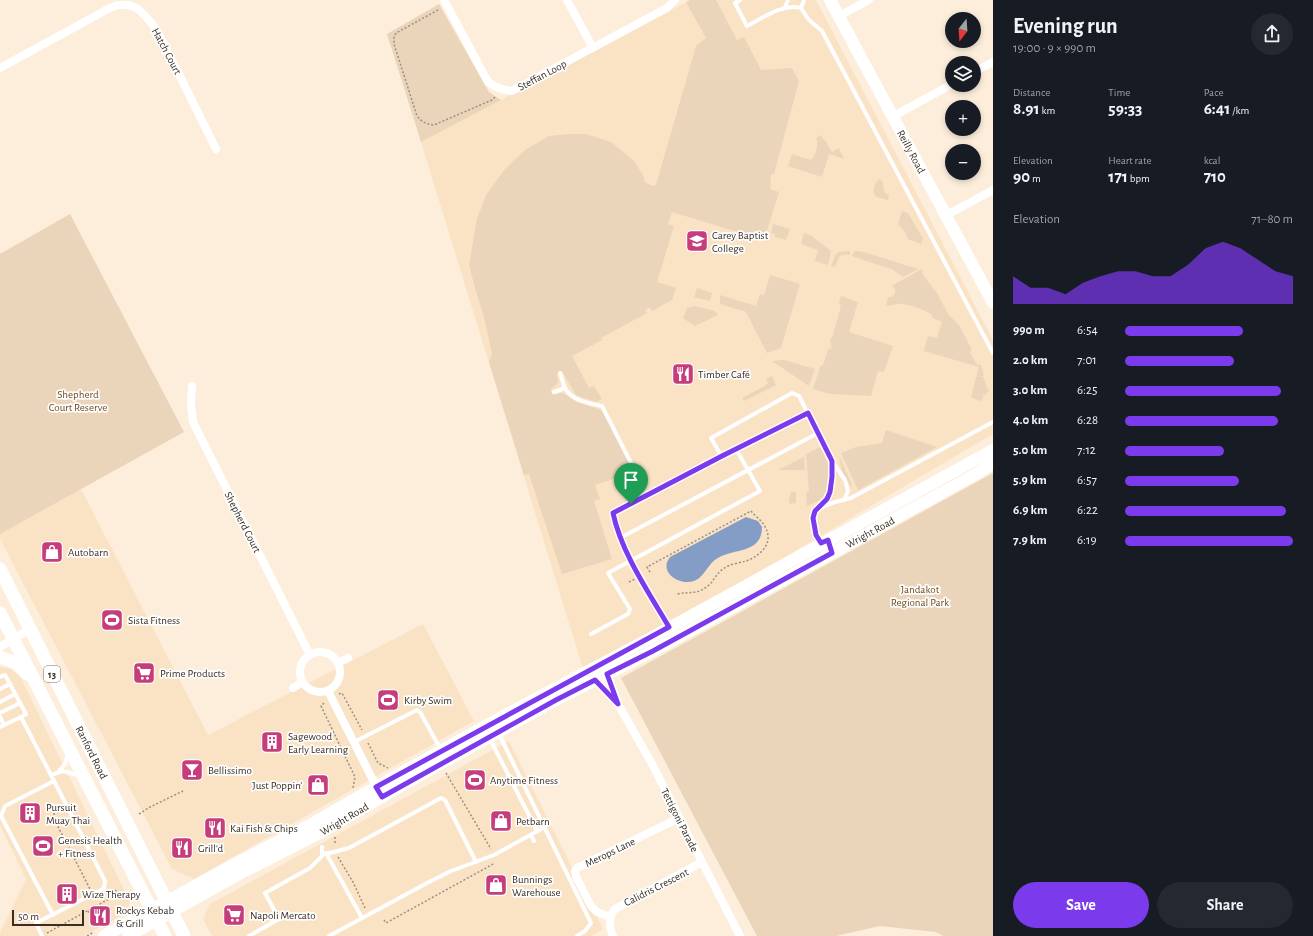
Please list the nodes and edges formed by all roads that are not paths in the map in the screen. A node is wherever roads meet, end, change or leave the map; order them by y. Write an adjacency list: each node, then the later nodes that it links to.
1 (567, 0): 12 (street)
2 (676, 0): 12 (street, Steffan Loop)
3 (740, 0): 9 (lane)
4 (788, 0): 9 (lane)
5 (804, 0): 10 (lane)
6 (830, 0): 11 (street, Reilly Road)
7 (869, 0): 11 (street)
8 (443, 4): 12 (street, Steffan Loop)
9 (785, 7): 10 (lane)
10 (801, 8): 22 (lane)
11 (839, 16): 17 (street, Reilly Road)
12 (593, 48)
13 (993, 62): 15 (street)
14 (0, 68): 18 (street, Hatch Court)
15 (981, 68)
16 (945, 88): 17 (street)
17 (892, 117): 20 (street, Reilly Road)
18 (216, 149)
19 (993, 190): 20 (street)
20 (945, 216): 21 (street, Reilly Road)
21 (993, 303)
22 (993, 353)
23 (560, 374): 25 (lane)
24 (192, 386): 51 (street, Shepherd Court)
25 (565, 388): 26 (lane); 37 (lane)
26 (554, 392)
27 (808, 413): 29 (lane); 30 (lane); 32 (lane)
28 (993, 422): 36 (lane)
29 (818, 433): 33 (lane); 35 (lane)
30 (736, 449): 32 (lane); 35 (lane)
31 (993, 450): 40 (street, Wright Road)
32 (722, 456): 37 (lane)
33 (832, 461): 36 (lane); 38 (lane)
34 (993, 463): 41 (street, Wright Road)
35 (748, 470): 39 (lane); 42 (lane)
36 (844, 500): 38 (lane)
37 (631, 504): 39 (lane)
38 (818, 508): 40 (lane)
39 (620, 538): 42 (lane)
40 (824, 541): 41 (street); 45 (street, Wright Road)
41 (832, 553): 49 (street, Wright Road)
42 (631, 560): 45 (lane); 47 (lane)
43 (0, 569): 46 (main road, Ranford Road / 13)
44 (0, 614): 48 (main road, Ranford Road / 13)
45 (669, 627): 49 (street); 55 (street, Wright Road)
46 (30, 629): 48 (street); 92 (main road, Ranford Road / 13)
47 (591, 634)
48 (13, 639): 50 (street); 58 (main road, Ranford Road / 13)
49 (676, 639): 55 (street, Wright Road)
50 (0, 647)
51 (310, 655): 54 (street); 59 (street)
52 (0, 657): 58 (main road)
53 (348, 658): 54 (street)
54 (338, 663): 63 (street)
55 (604, 669): 56 (street, Wright Road); 67 (street, Tettigoni Parade)
56 (592, 675): 67 (street, Tettigoni Parade); 72 (street, Wright Road)
57 (0, 677): 60 (lane)
58 (35, 682): 74 (main road, Ranford Road / 13)
59 (303, 682): 61 (street); 63 (street)
60 (10, 684): 62 (lane); 64 (lane)
61 (293, 688)
62 (0, 689)
63 (329, 693): 73 (street)
64 (15, 694): 65 (lane); 66 (lane)
65 (0, 702)
66 (20, 703): 68 (lane); 70 (lane)
67 (618, 704): 82 (street, Tettigoni Parade)
68 (0, 713)
69 (0, 717): 71 (lane)
70 (21, 717): 71 (lane); 77 (lane)
71 (2, 726)
72 (491, 730): 75 (street, Wright Road); 81 (street, Wright Road); 83 (lane); 85 (lane)
73 (354, 742): 75 (lane); 80 (street)
74 (68, 746): 76 (lane); 79 (main road, Ranford Road / 13)
75 (441, 751): 80 (street, Wright Road)
76 (57, 772): 77 (lane); 79 (lane)
77 (51, 775): 78 (lane)
78 (54, 781): 94 (lane); 94 (lane)
79 (86, 782): 93 (main road, Ranford Road / 13)
80 (376, 787): 81 (street); 84 (street, Wright Road)
81 (382, 797): 84 (street, Wright Road)
82 (679, 818): 91 (street, Tettigoni Parade); 95 (street, Merops Lane)
83 (545, 827): 85 (lane); 104 (lane)
84 (313, 830): 88 (lane); 92 (street, Wright Road)
85 (538, 831): 86 (lane)
86 (531, 835): 87 (lane); 90 (lane)
87 (534, 841)
88 (322, 847): 89 (lane); 102 (lane)
89 (326, 854): 90 (lane); 96 (lane)
90 (476, 862): 96 (lane)
91 (702, 862): 95 (street, Calidris Crescent); 106 (street, Tettigoni Parade)
92 (169, 906): 93 (street, Wright Road); 101 (main road, Ranford Road / 13)
93 (154, 914): 97 (street); 99 (street); 100 (main road, Ranford Road / 13)
94 (53, 915): 98 (lane)
95 (610, 917): 105 (street)
96 (362, 918): 103 (lane)
97 (102, 933)
98 (42, 936)
99 (128, 936)
100 (165, 936)
101 (184, 936)
102 (250, 936)
103 (329, 936)
104 (577, 936)
105 (613, 936)
106 (740, 936)

